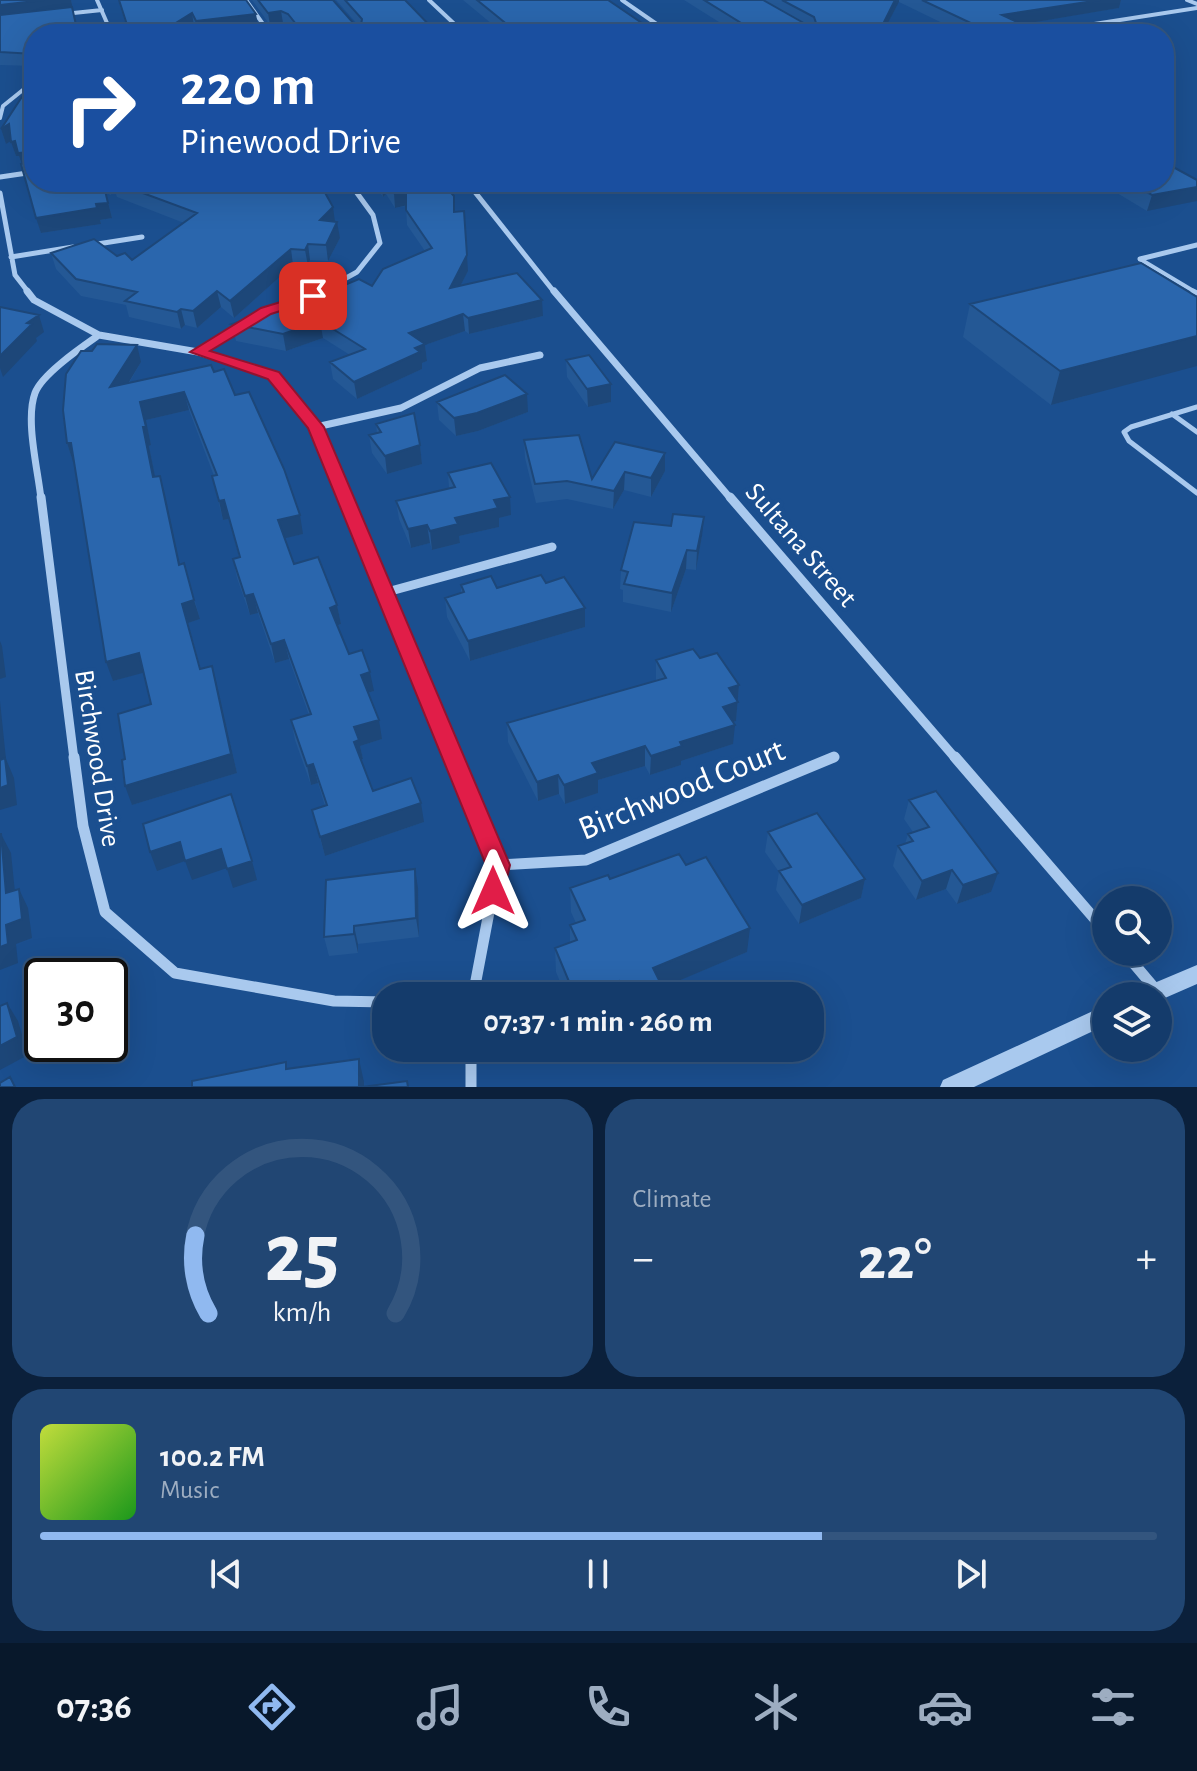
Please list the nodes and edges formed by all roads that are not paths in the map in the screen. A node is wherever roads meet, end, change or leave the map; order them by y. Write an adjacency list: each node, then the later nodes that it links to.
1 (97, 0): 7 (street)
2 (246, 0): 10 (street)
3 (429, 0): 11 (street)
4 (622, 0): 12 (street)
5 (1187, 0): 6 (street)
6 (1197, 6): 13 (street)
7 (102, 10): 8 (street); 9 (street)
8 (58, 15)
9 (106, 24)
10 (263, 24)
11 (454, 24)
12 (657, 24)
13 (1090, 24)
14 (24, 88): 15 (street)
15 (0, 118)
16 (24, 173): 17 (street)
17 (0, 177)
18 (356, 192): 27 (street)
19 (475, 192): 38 (street, Sultana Street)
20 (0, 193): 23 (street)
21 (142, 237): 23 (street)
22 (1197, 245): 24 (street)
23 (11, 257): 26 (street)
24 (1140, 259): 25 (lane)
25 (1197, 293)
26 (99, 335): 27 (street); 42 (street, Birchwood Drive)
27 (198, 352): 31 (street)
28 (540, 355): 31 (street)
29 (1197, 407): 30 (lane)
30 (1172, 414): 32 (lane); 33 (lane)
31 (316, 427): 35 (street)
32 (1197, 432)
33 (1197, 493)
34 (552, 547): 35 (street)
35 (387, 592): 37 (street)
36 (834, 757): 37 (street, Birchwood Court)
37 (498, 865): 40 (street)
38 (1092, 916)
39 (1197, 974): 41 (street)
40 (476, 982)
41 (1172, 985)
42 (372, 1002)
43 (1092, 1022): 46 (street)
44 (471, 1062): 45 (street)
45 (471, 1087)
46 (951, 1087)

